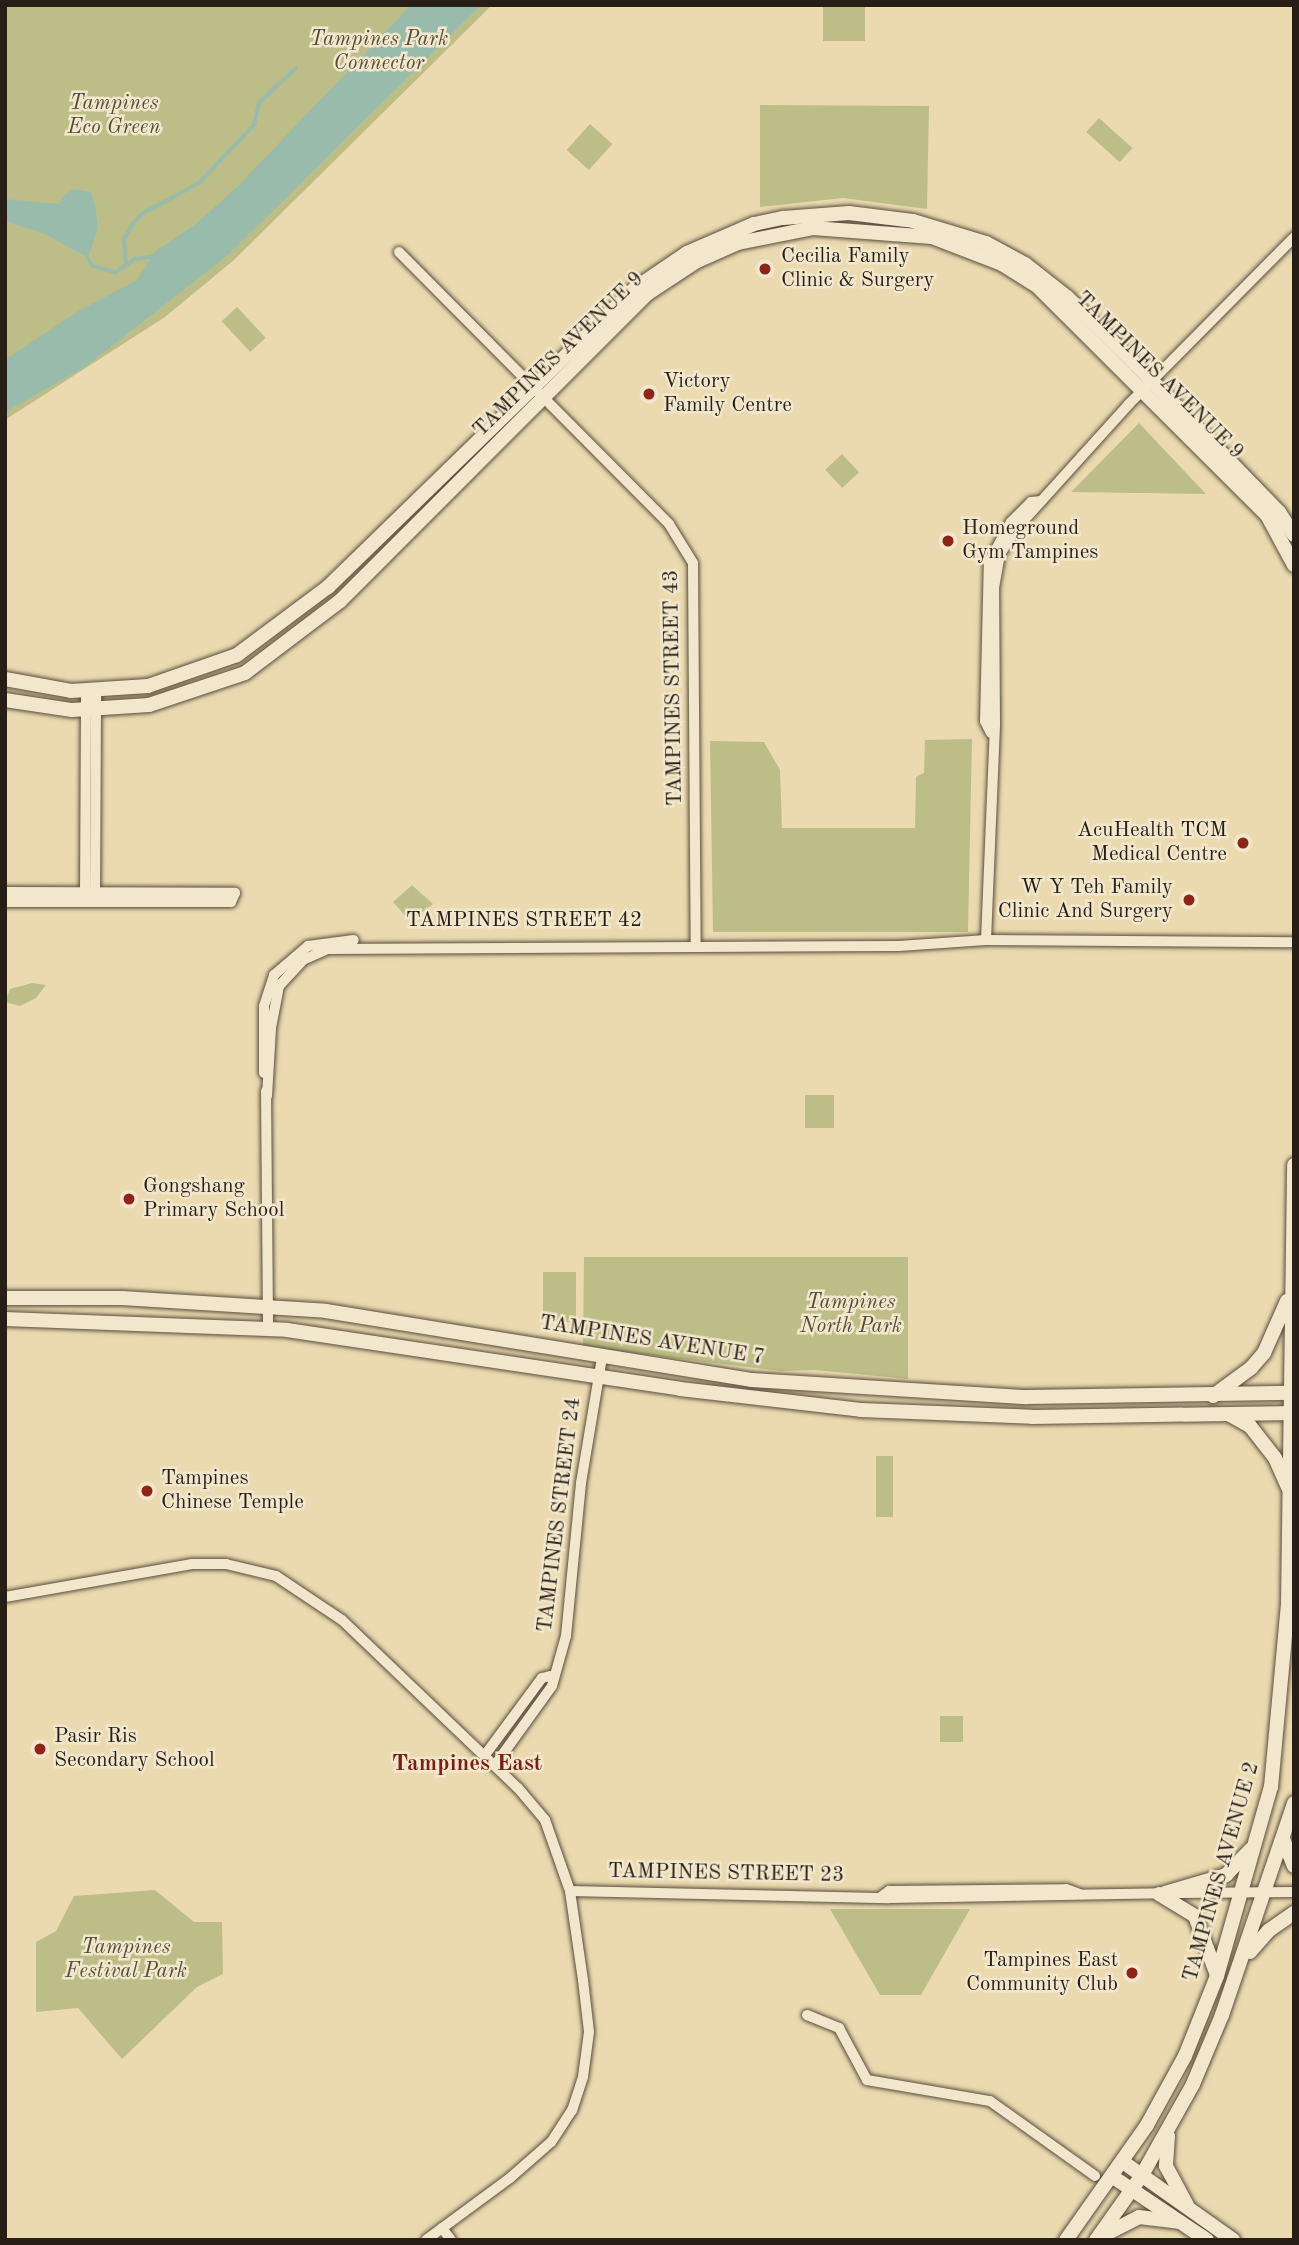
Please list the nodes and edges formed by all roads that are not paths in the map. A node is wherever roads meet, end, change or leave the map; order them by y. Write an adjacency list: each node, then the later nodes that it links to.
1 (1294, 237): 3 (street)
2 (399, 252): 4 (street, TAMPINES STREET 43)
3 (1148, 385): 4 (main road, TAMPINES AVENUE 9); 5 (main road, TAMPINES AVENUE 9); 6 (main road, TAMPINES AVENUE 9); 7 (main road, TAMPINES AVENUE 9); 15 (street)
4 (533, 386): 5 (street, TAMPINES STREET 43); 9 (main road, TAMPINES AVENUE 9)
5 (544, 397): 11 (main road, TAMPINES AVENUE 9); 17 (street, TAMPINES STREET 43)
6 (1294, 535)
7 (1294, 565)
8 (5, 679): 9 (main road, TAMPINES AVENUE 9)
9 (91, 690): 11 (street)
10 (5, 700): 11 (main road, TAMPINES AVENUE 9)
11 (91, 711): 13 (street)
12 (5, 892): 13 (street)
13 (90, 897): 13 (street); 14 (street)
14 (5, 902)
15 (986, 940): 16 (street, TAMPINES STREET 42); 17 (street, TAMPINES STREET 42)
16 (1294, 942)
17 (696, 944): 21 (street, TAMPINES STREET 42)
18 (1294, 1165): 19 (main road)
19 (1290, 1293): 26 (main road); 27 (main road)
20 (5, 1298): 21 (main road, TAMPINES AVENUE 7)
21 (269, 1306): 23 (street, TAMPINES STREET 42); 24 (main road, TAMPINES AVENUE 7)
22 (5, 1319): 23 (main road, TAMPINES AVENUE 7)
23 (268, 1329): 25 (main road, TAMPINES AVENUE 7)
24 (602, 1357): 25 (street, TAMPINES STREET 24); 27 (main road, TAMPINES AVENUE 7)
25 (599, 1377): 28 (main road, TAMPINES AVENUE 7); 32 (street, TAMPINES STREET 24)
26 (1293, 1393): 27 (main road, TAMPINES AVENUE 7); 29 (main road, TAMPINES AVENUE 2)
27 (1213, 1396)
28 (1225, 1413): 29 (main road, TAMPINES AVENUE 7); 30 (main road)
29 (1293, 1413): 30 (main road, TAMPINES AVENUE 2)
30 (1289, 1488): 37 (main road, TAMPINES AVENUE 2)
31 (5, 1597): 33 (street)
32 (551, 1676): 33 (street, TAMPINES STREET 24); 34 (street, TAMPINES STREET 24)
33 (485, 1755): 34 (street)
34 (495, 1765): 39 (street)
35 (1294, 1803): 36 (main road, TAMPINES AVENUE 2)
36 (1283, 1839): 38 (main road); 41 (main road, TAMPINES AVENUE 2)
37 (1257, 1842): 40 (main road, TAMPINES AVENUE 2); 43 (main road)
38 (1294, 1866)
39 (569, 1891): 43 (street, TAMPINES STREET 23); 56 (street)
40 (1242, 1891): 41 (street, TAMPINES STREET 23); 43 (street, TAMPINES STREET 23); 46 (main road, TAMPINES AVENUE 2)
41 (1267, 1891): 42 (street, TAMPINES STREET 23); 45 (main road, TAMPINES AVENUE 2)
42 (1294, 1892)
43 (1162, 1893): 46 (main road)
44 (1294, 1913): 45 (main road)
45 (1240, 1965): 48 (main road, TAMPINES AVENUE 2)
46 (1217, 1976): 49 (main road, TAMPINES AVENUE 2)
47 (807, 2015): 51 (street)
48 (1169, 2130): 50 (main road, TAMPINES AVENUE 2); 54 (main road)
49 (1123, 2162): 50 (main road); 52 (main road, TAMPINES AVENUE 2)
50 (1142, 2175): 53 (main road, TAMPINES AVENUE 2); 54 (main road)
51 (1095, 2176)
52 (1113, 2176): 53 (main road); 60 (main road, TAMPINES AVENUE 2)
53 (1134, 2189): 55 (main road); 57 (main road, TAMPINES AVENUE 2)
54 (1189, 2209): 62 (main road)
55 (1184, 2223): 57 (main road); 61 (main road)
56 (442, 2228): 58 (street); 59 (street)
57 (1097, 2239)
58 (426, 2240)
59 (451, 2240)
60 (1066, 2240)
61 (1207, 2240)
62 (1233, 2240)

